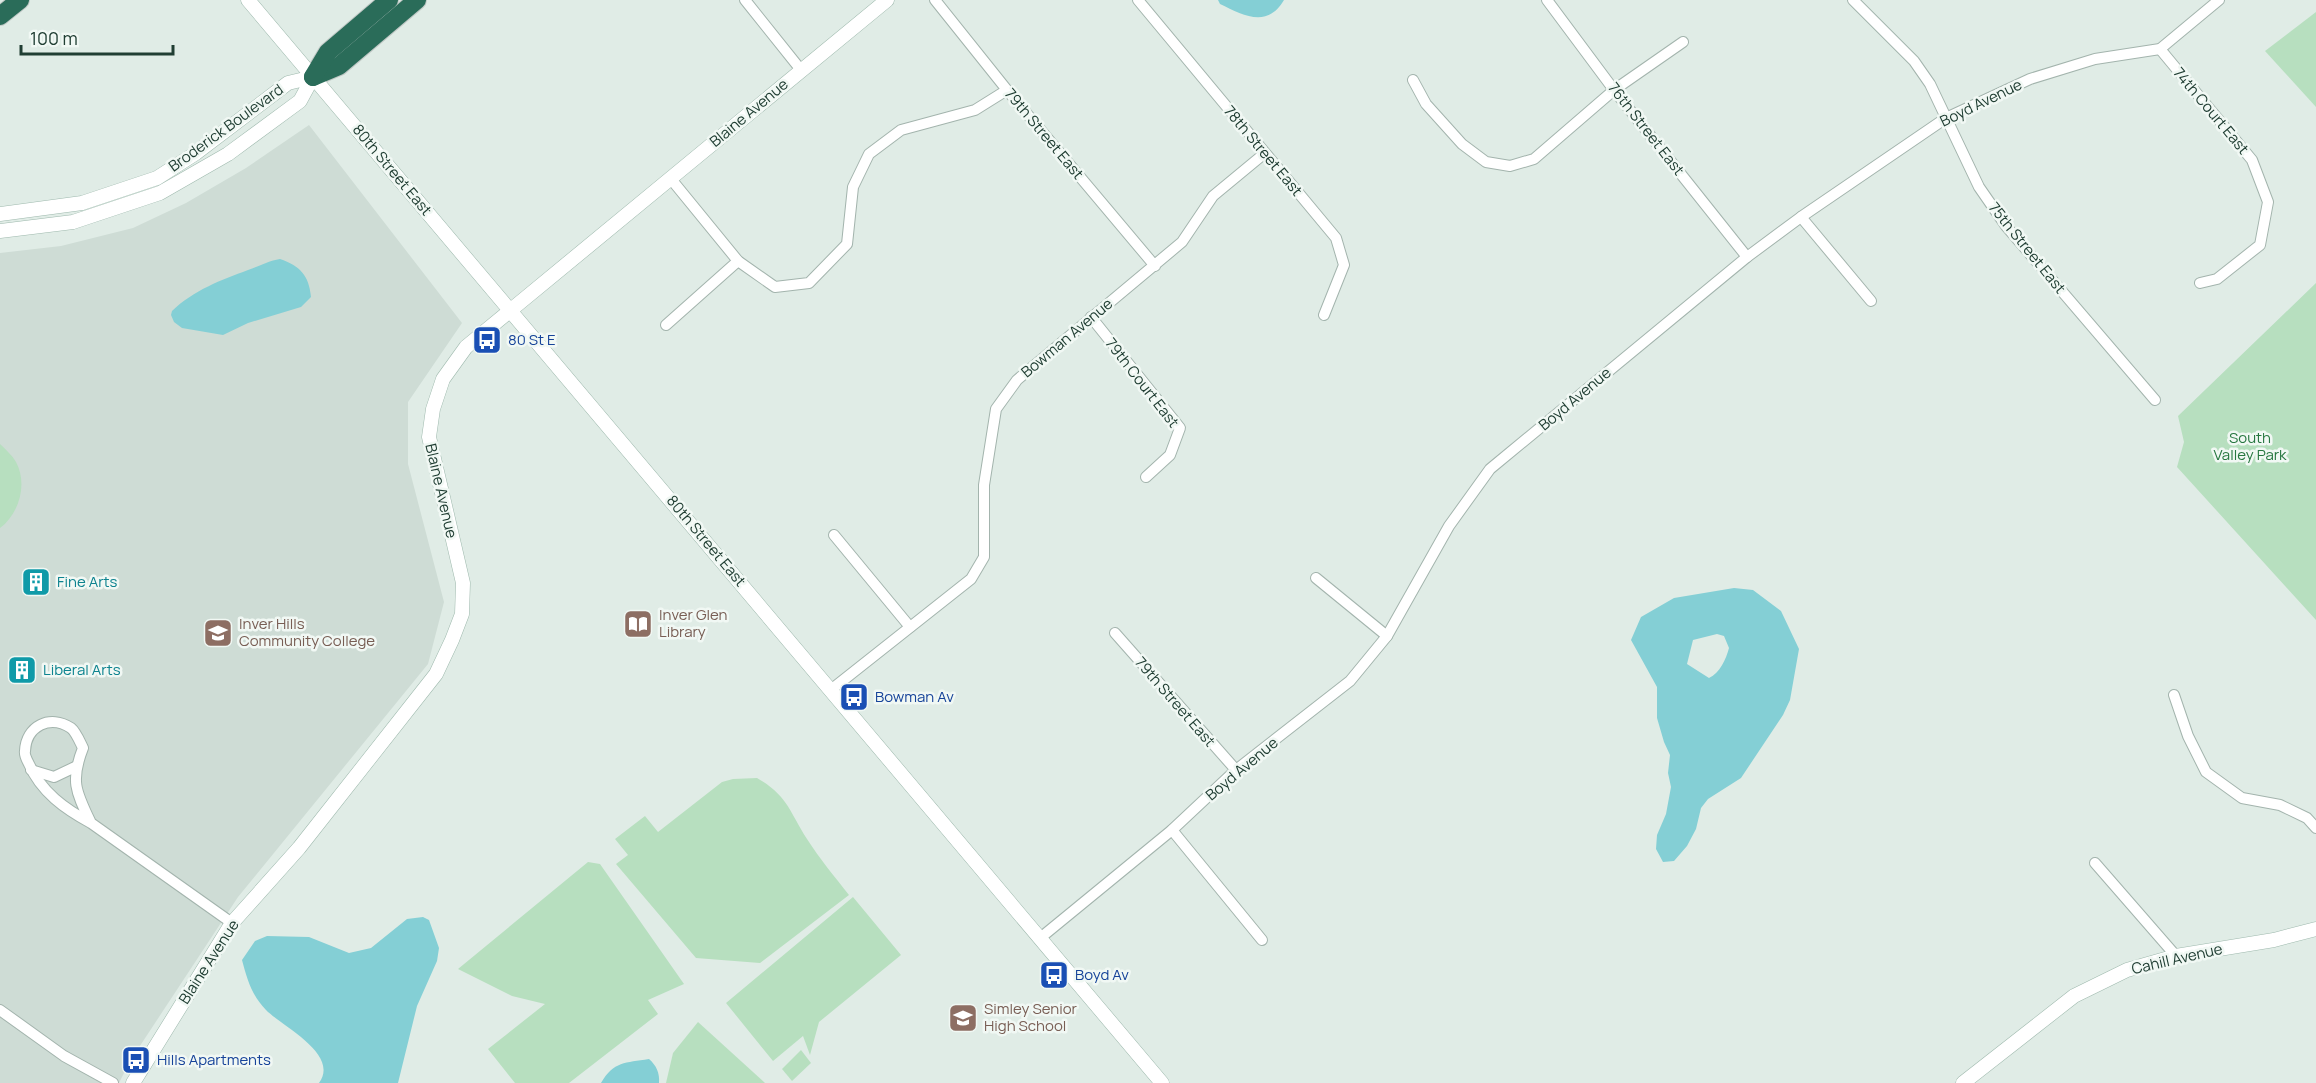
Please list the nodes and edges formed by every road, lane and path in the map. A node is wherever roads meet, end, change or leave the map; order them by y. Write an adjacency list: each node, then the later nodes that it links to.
1 (20, 0): 12 (highway)
2 (248, 0): 16 (street, 80th Street East)
3 (388, 0): 16 (highway)
4 (417, 0): 16 (highway)
5 (745, 0): 15 (street)
6 (887, 0): 15 (street, Blaine Avenue)
7 (935, 0): 18 (street, 79th Street East)
8 (1137, 0): 21 (street, 78th Street East)
9 (1546, 0): 19 (street, 76th Street East)
10 (1853, 0): 20 (street, 75th Street East)
11 (2219, 0): 14 (street, Boyd Avenue)
12 (0, 16)
13 (1683, 42): 19 (street)
14 (2160, 48): 20 (street, Boyd Avenue); 29 (street, 74th Court East)
15 (801, 70): 22 (street, Blaine Avenue)
16 (313, 77): 23 (street, Broderick Boulevard); 25 (street, Broderick Boulevard); 31 (street, 80th Street East)
17 (1413, 80): 19 (street)
18 (1007, 90): 27 (street); 28 (street, 79th Street East)
19 (1614, 90): 26 (street, 76th Street East)
20 (1946, 118): 24 (street, Boyd Avenue); 35 (street, 75th Street East)
21 (1265, 153): 28 (street, Bowman Avenue); 32 (street, 78th Street East)
22 (671, 179): 27 (street); 31 (street, Blaine Avenue)
23 (0, 214)
24 (1801, 217): 26 (street, Boyd Avenue); 30 (street)
25 (0, 231)
26 (1747, 257): 41 (street, Boyd Avenue)
27 (738, 261): 34 (street)
28 (1155, 266): 33 (street, Bowman Avenue)
29 (2200, 283)
30 (1871, 301)
31 (510, 310): 42 (street, 80th Street East); 51 (street, Blaine Avenue)
32 (1324, 315)
33 (1091, 317): 36 (street, 79th Court East); 39 (street, Bowman Avenue)
34 (666, 325)
35 (2155, 400)
36 (1146, 477)
37 (834, 535): 39 (street)
38 (1316, 578): 41 (street)
39 (910, 627): 42 (street, Bowman Avenue)
40 (1115, 633): 46 (street, 79th Street East)
41 (1387, 636): 46 (street, Boyd Avenue)
42 (832, 689): 53 (street, 80th Street East)
43 (2174, 695): 48 (street)
44 (75, 767): 45 (street); 45 (street); 47 (street)
45 (31, 770): 47 (street)
46 (1236, 770): 49 (street, Boyd Avenue)
47 (91, 823): 51 (street)
48 (2316, 828)
49 (1172, 830): 53 (street, Boyd Avenue); 54 (street)
50 (2095, 863): 55 (street)
51 (232, 923): 58 (street, Blaine Avenue)
52 (2316, 929): 55 (street, Cahill Avenue)
53 (1039, 939): 59 (street, 80th Street East)
54 (1262, 940)
55 (2176, 957): 60 (street, Cahill Avenue)
56 (0, 1010): 57 (street)
57 (113, 1083)
58 (133, 1083)
59 (1162, 1083)
60 (1963, 1083)

